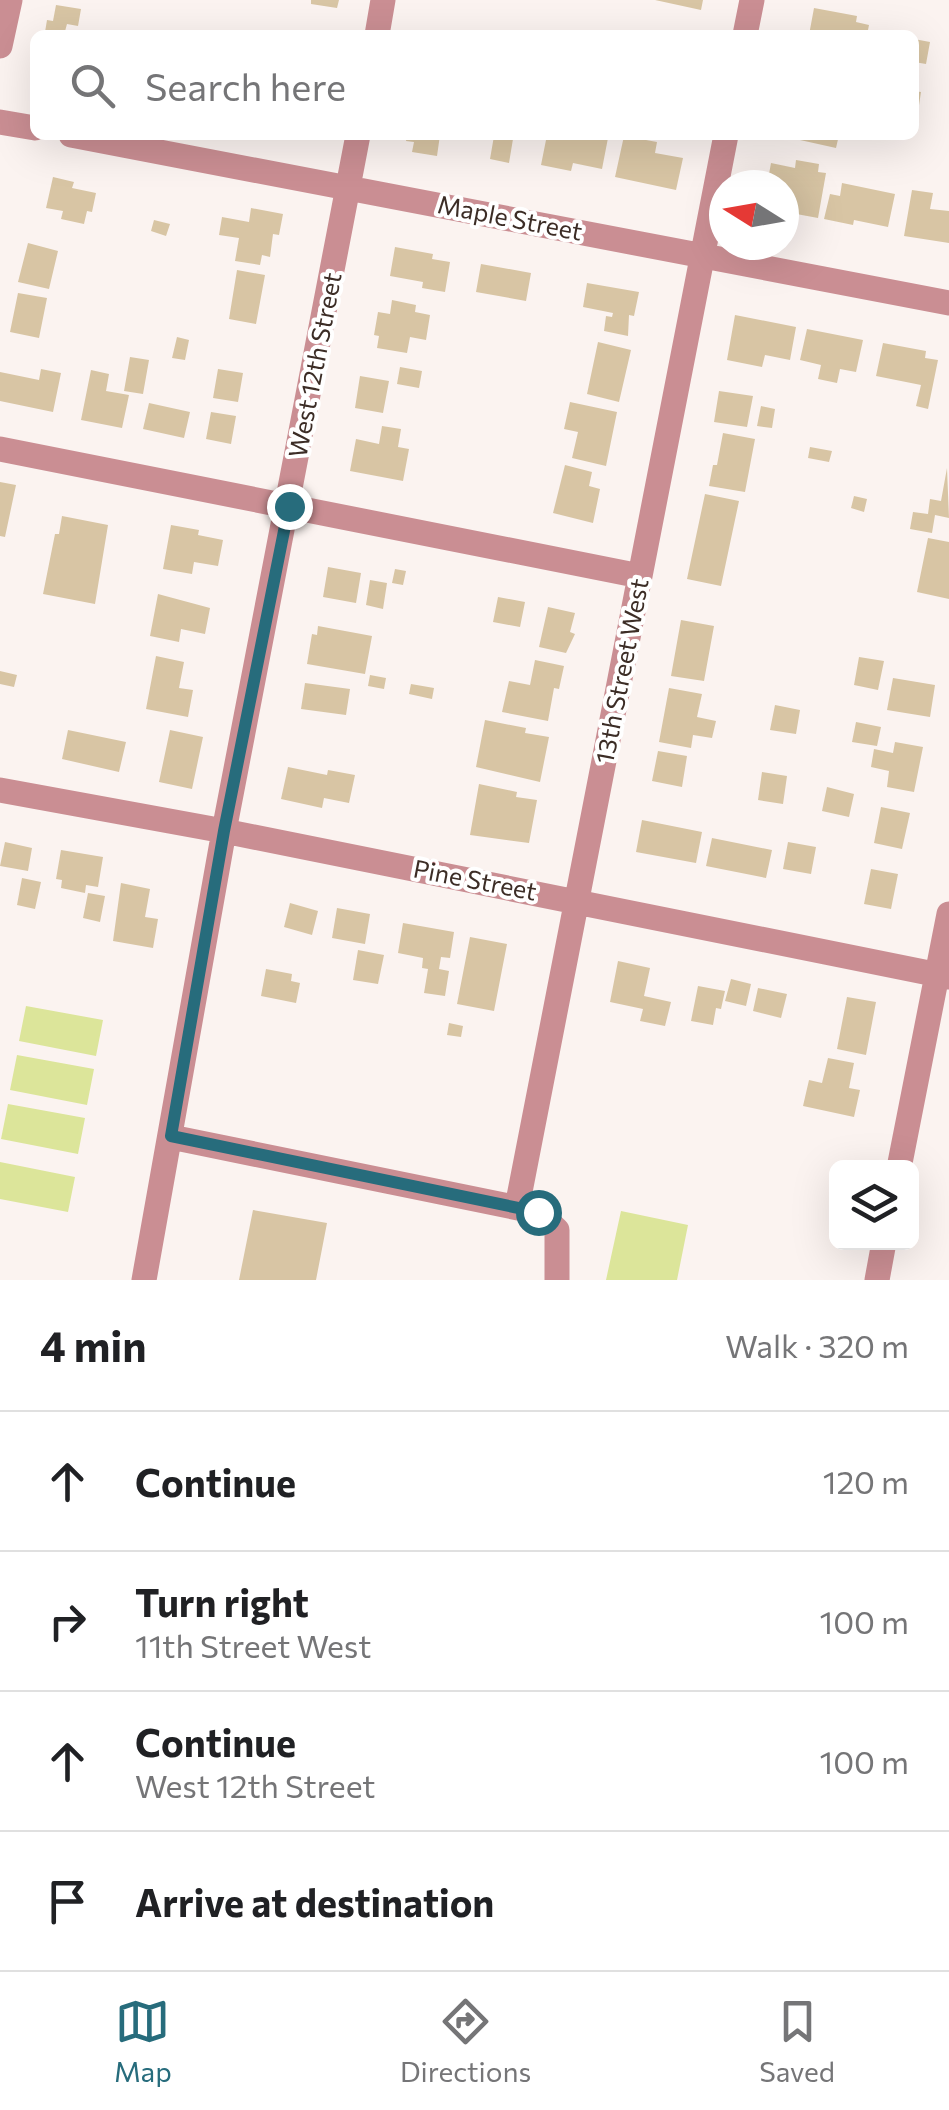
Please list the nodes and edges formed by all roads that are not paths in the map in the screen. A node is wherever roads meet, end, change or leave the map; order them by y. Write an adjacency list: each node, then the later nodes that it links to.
1 (10, 0): 6 (street)
2 (383, 0): 4 (street)
3 (752, 0): 5 (street)
4 (378, 30)
5 (746, 30)
6 (0, 46)
7 (0, 122): 8 (street)
8 (30, 127)
9 (98, 140): 12 (street, Maple Street)
10 (357, 140): 12 (street, West 12th Street)
11 (725, 140): 13 (street, 13th Street West)
12 (349, 186): 13 (street, Maple Street); 16 (street, West 12th Street)
13 (703, 255): 14 (street, Maple Street); 17 (street, 13th Street West)
14 (949, 303)
15 (0, 449): 16 (street)
16 (289, 506): 17 (street); 19 (street, West 12th Street)
17 (640, 576): 20 (street, 13th Street West)
18 (0, 790): 19 (street, Pine Street)
19 (224, 831): 20 (street, Pine Street); 23 (street, West 12th Street)
20 (577, 900): 22 (street, Pine Street); 25 (street, 13th Street West)
21 (949, 914): 22 (street)
22 (943, 976): 24 (street)
23 (171, 1136): 25 (street); 27 (street, West 12th Street)
24 (901, 1160)
25 (517, 1207): 28 (street)
26 (883, 1250): 29 (street)
27 (144, 1280)
28 (556, 1280)
29 (877, 1280)

